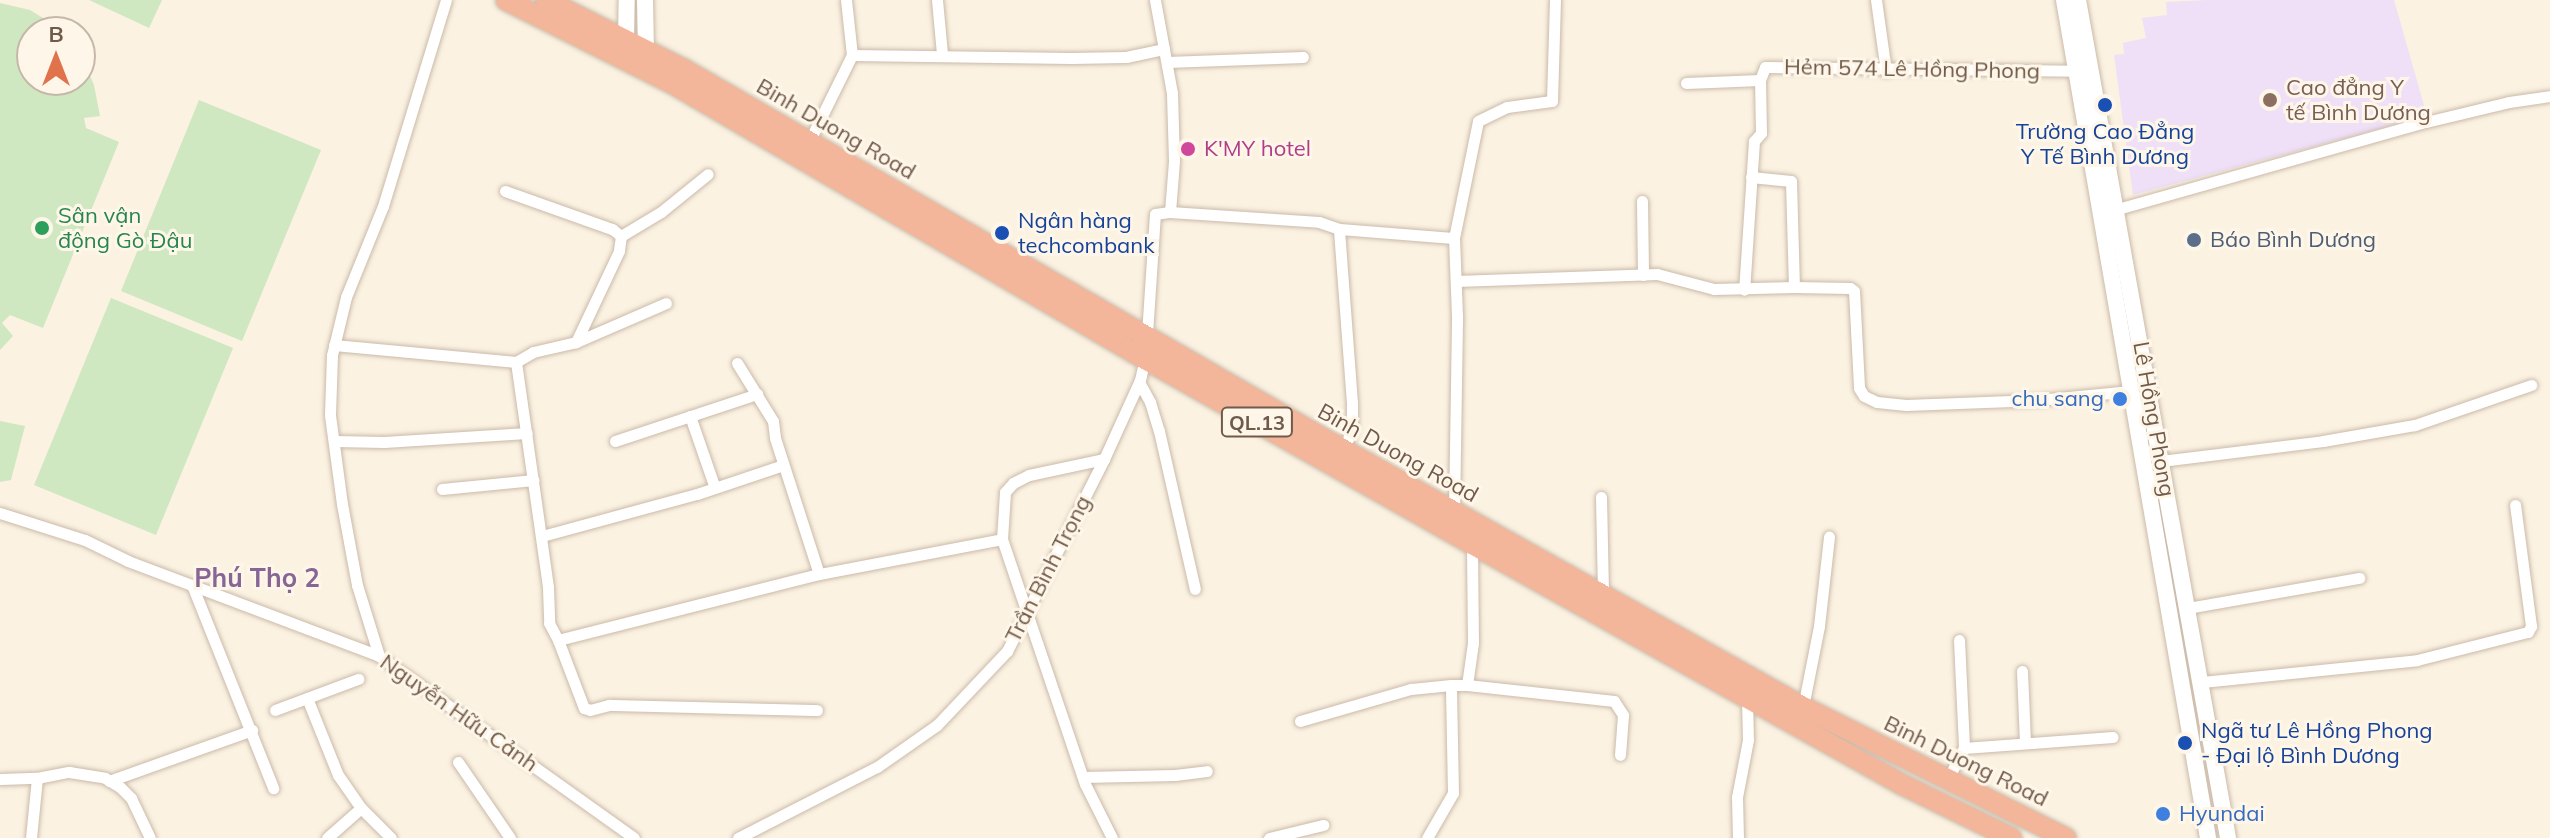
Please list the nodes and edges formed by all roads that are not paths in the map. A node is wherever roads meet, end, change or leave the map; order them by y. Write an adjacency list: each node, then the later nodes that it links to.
1 (446, 0): 42 (street)
2 (506, 0): 43 (highway, Binh Duong Road / QL.13)
3 (546, 0): 13 (highway, Binh Duong Road / QL.13)
4 (627, 0): 13 (street)
5 (645, 0): 15 (street)
6 (846, 0): 17 (street)
7 (937, 0): 16 (street)
8 (1155, 0): 14 (street)
9 (1555, 0): 34 (street)
10 (1876, 0): 20 (street)
11 (2064, 0): 21 (street, Lê Hồng Phong)
12 (2078, 0): 30 (street, Lê Hồng Phong)
13 (626, 39): 15 (highway, Binh Duong Road / QL.13)
14 (1164, 49): 16 (street); 19 (street)
15 (646, 50): 25 (highway, Binh Duong Road / QL.13)
16 (942, 54): 17 (street)
17 (852, 55): 25 (street)
18 (1303, 57): 19 (street)
19 (1167, 62): 31 (street)
20 (1886, 71): 21 (street, Hẻm 574 Lê Hồng Phong); 22 (street, Hẻm 574 Lê Hồng Phong)
21 (2076, 71): 48 (street, Lê Hồng Phong)
22 (1760, 80): 23 (street); 27 (street)
23 (1686, 83)
24 (2550, 96): 30 (street)
25 (809, 142): 40 (highway, Binh Duong Road / QL.13)
26 (708, 174): 33 (street)
27 (1751, 177): 37 (street); 38 (street)
28 (505, 191): 33 (street)
29 (1642, 201): 35 (street)
30 (2114, 210): 56 (street, Lê Hồng Phong)
31 (1170, 212): 32 (street); 40 (street)
32 (1339, 229): 34 (street); 54 (street)
33 (621, 236): 41 (street)
34 (1454, 238): 36 (street)
35 (1643, 275): 36 (street); 38 (street)
36 (1456, 281): 63 (street)
37 (1794, 287): 38 (street); 48 (street)
38 (1744, 290)
39 (666, 303): 41 (street)
40 (1147, 334): 43 (highway); 54 (highway, Binh Duong Road / QL.13)
41 (576, 342): 44 (street)
42 (334, 345): 44 (street); 52 (street)
43 (1145, 359): 46 (street, Trần Bình Trọng); 68 (highway, Binh Duong Road / QL.13)
44 (516, 362): 51 (street)
45 (737, 363): 49 (street)
46 (1139, 382): 55 (street, Trần Bình Trọng); 72 (street)
47 (2531, 385): 56 (street)
48 (2131, 391): 118 (street, Lê Hồng Phong)
49 (757, 394): 50 (street); 57 (street)
50 (690, 416): 53 (street); 59 (street)
51 (527, 433): 52 (street); 58 (street)
52 (334, 441): 78 (street)
53 (615, 441)
54 (1344, 450): 63 (highway, Binh Duong Road / QL.13)
55 (1104, 459): 67 (street); 75 (street, Trần Bình Trọng)
56 (2161, 461): 74 (street, Lê Hồng Phong)
57 (783, 465): 59 (street); 69 (street)
58 (534, 480): 60 (street); 65 (street)
59 (715, 488): 65 (street)
60 (442, 489)
61 (1601, 497): 73 (street)
62 (2515, 505): 81 (street)
63 (1454, 512): 73 (highway, Binh Duong Road / QL.13)
64 (0, 513): 71 (street, Nguyễn Hữu Cảnh)
65 (542, 536): 76 (street)
66 (1829, 537): 86 (street)
67 (1002, 539): 69 (street); 75 (street)
68 (1472, 544): 83 (street); 85 (highway, Binh Duong Road / QL.13)
69 (819, 574): 76 (street)
70 (2359, 578): 74 (street)
71 (192, 585): 78 (street, Nguyễn Hữu Cảnh); 90 (street)
72 (1195, 589)
73 (1603, 595): 86 (highway, Binh Duong Road / QL.13)
74 (2188, 608): 81 (street, Lê Hồng Phong)
75 (1027, 609): 97 (street); 111 (street, Trần Bình Trọng)
76 (558, 640): 88 (street)
77 (1959, 640): 93 (street)
78 (379, 656): 110 (street, Nguyễn Hữu Cảnh)
79 (2022, 671): 92 (street)
80 (358, 679): 84 (street)
81 (2202, 682): 119 (street, Lê Hồng Phong)
82 (1451, 685): 83 (street); 89 (street); 114 (street)
83 (1467, 685): 94 (street)
84 (307, 698): 87 (street); 103 (street)
85 (1747, 698): 115 (street); 116 (highway, Binh Duong Road / QL.13)
86 (1803, 707): 100 (highway, Binh Duong Road / QL.13)
87 (275, 710)
88 (817, 710)
89 (1300, 721)
90 (252, 730): 101 (street); 102 (street)
91 (2113, 737): 92 (street)
92 (2025, 743): 93 (street)
93 (1964, 748): 100 (street)
94 (1620, 755)
95 (458, 762): 109 (street)
96 (1207, 771): 97 (street)
97 (1083, 777): 112 (street)
98 (37, 778): 99 (street); 101 (street); 105 (street)
99 (0, 779)
100 (1948, 779): 117 (highway, Binh Duong Road / QL.13)
101 (109, 781): 106 (street)
102 (273, 788)
103 (361, 808): 107 (street); 108 (street)
104 (1323, 825): 113 (street)
105 (31, 838)
106 (150, 838)
107 (327, 838)
108 (391, 838)
109 (510, 838)
110 (634, 838)
111 (738, 838)
112 (1112, 838)
113 (1269, 838)
114 (1427, 838)
115 (1738, 838)
116 (2011, 838)
117 (2066, 838)
118 (2208, 838)
119 (2228, 838)

